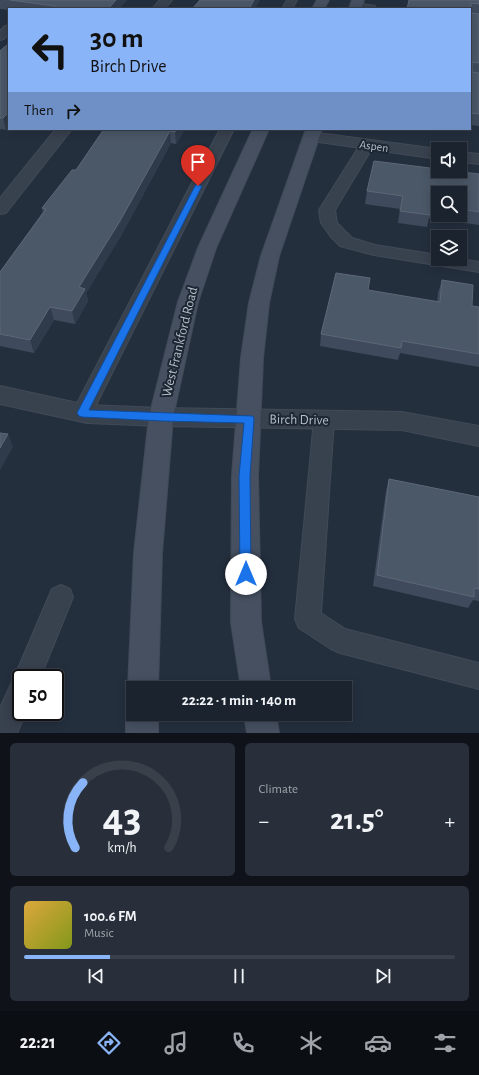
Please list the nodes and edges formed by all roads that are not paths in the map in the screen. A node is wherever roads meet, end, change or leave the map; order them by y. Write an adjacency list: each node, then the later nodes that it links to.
1 (166, 0): 3 (street)
2 (357, 5): 4 (street)
3 (159, 8)
4 (368, 8)
5 (8, 29): 6 (lane)
6 (0, 36)
7 (63, 130): 15 (street)
8 (226, 130): 18 (lane)
9 (261, 130): 19 (main road, West Frankford Road)
10 (312, 133): 11 (street, Aspen); 20 (main road)
11 (367, 145): 12 (street, Aspen); 16 (lane)
12 (431, 153)
13 (467, 158): 14 (street)
14 (479, 159)
15 (0, 209)
16 (479, 267)
17 (0, 395): 18 (street, Birch Drive)
18 (82, 413): 19 (street, Birch Drive)
19 (162, 417): 20 (street, Birch Drive); 26 (main road, West Frankford Road)
20 (249, 419): 21 (street, Birch Drive); 27 (main road)
21 (324, 420): 22 (street, Birch Drive); 25 (lane)
22 (479, 436)
23 (61, 597): 24 (lane)
24 (31, 669)
25 (479, 676)
26 (143, 681)
27 (255, 681)
28 (12, 712): 31 (lane)
29 (142, 721): 32 (main road)
30 (261, 721): 33 (main road)
31 (3, 733)
32 (142, 733)
33 (263, 733)

